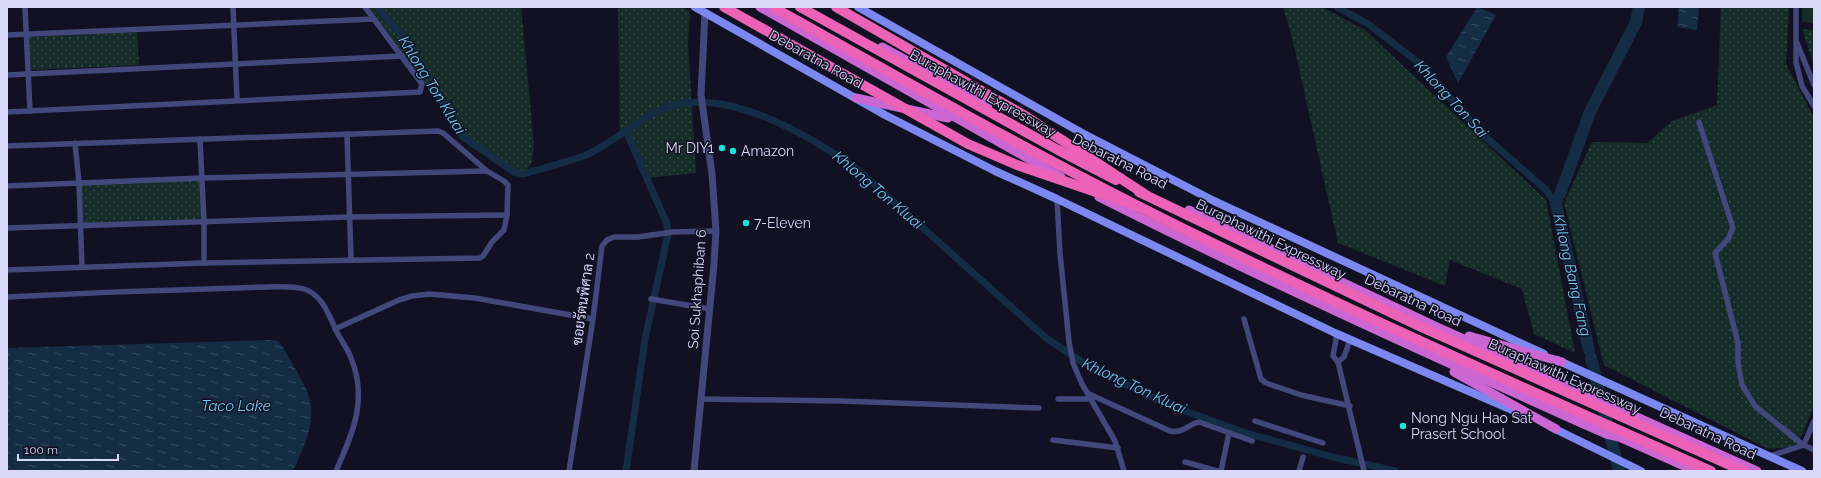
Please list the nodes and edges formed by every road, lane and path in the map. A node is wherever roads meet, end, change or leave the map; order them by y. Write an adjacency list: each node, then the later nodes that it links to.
1 (25, 7): 17 (street)
2 (233, 7): 16 (street)
3 (365, 7): 15 (street)
4 (694, 7): 14 (main road, Debaratna Road)
5 (724, 7): 43 (highway, bridge)
6 (760, 7): 30 (highway, Debaratna Road)
7 (773, 7): 43 (highway, Buraphawithi Expressway, bridge)
8 (800, 7): 41 (highway, Buraphawithi Expressway, bridge)
9 (808, 7): 59 (highway, Debaratna Road)
10 (836, 7): 41 (highway, bridge)
11 (858, 7): 13 (main road, Debaratna Road)
12 (1796, 7): 19 (street)
13 (869, 10): 65 (main road, Debaratna Road)
14 (705, 13): 25 (main road, Debaratna Road); 49 (street, Soi Sukhaphiban 6)
15 (374, 19): 16 (street); 20 (street)
16 (234, 25): 17 (street); 21 (street)
17 (26, 34): 18 (street); 22 (street)
18 (7, 35)
19 (1797, 41): 24 (street); 27 (street)
20 (402, 56): 21 (street); 26 (street)
21 (235, 64): 22 (street); 26 (street)
22 (27, 74): 23 (street); 28 (street)
23 (7, 75)
24 (1814, 85)
25 (856, 98): 30 (highway); 42 (main road, Debaratna Road)
26 (237, 100): 28 (street)
27 (1814, 106)
28 (30, 111): 29 (street)
29 (7, 112)
30 (957, 120): 63 (highway, Debaratna Road)
31 (1699, 122): 79 (street)
32 (347, 134): 33 (street); 36 (street); 37 (street)
33 (200, 139): 34 (street); 38 (street)
34 (75, 143): 35 (street); 39 (street)
35 (7, 146)
36 (487, 171): 37 (street); 44 (street)
37 (348, 174): 38 (street); 45 (street)
38 (202, 178): 39 (street); 46 (street)
39 (79, 183): 40 (street); 47 (street)
40 (7, 186)
41 (1146, 195): 97 (highway, Buraphawithi Expressway)
42 (1057, 199): 61 (main road, Debaratna Road); 66 (street)
43 (1140, 206): 96 (highway, Buraphawithi Expressway)
44 (507, 215): 45 (street); 50 (street)
45 (350, 217): 46 (street); 50 (street)
46 (204, 222): 47 (street); 51 (street)
47 (80, 225): 48 (street); 52 (street)
48 (7, 228)
49 (716, 231): 56 (street, Soi Sukhaphiban 6); 57 (street, ซอยรัตนพิศาล 2)
50 (351, 259): 51 (street)
51 (204, 262): 52 (street)
52 (82, 267): 53 (street)
53 (7, 270)
54 (7, 297): 60 (street)
55 (651, 300): 56 (street)
56 (710, 309): 67 (street, Soi Sukhaphiban 6)
57 (593, 319): 60 (street); 87 (street, ซอยรัตนพิศาล 2)
58 (1244, 319): 70 (street)
59 (1435, 326): 65 (highway); 98 (highway, Debaratna Road)
60 (335, 329): 86 (street)
61 (1337, 334): 62 (main road, Debaratna Road); 64 (street)
62 (1350, 340): 64 (street); 74 (main road, Debaratna Road)
63 (1405, 344): 74 (highway); 95 (highway, Debaratna Road)
64 (1338, 362): 70 (street)
65 (1562, 362): 83 (main road, Debaratna Road)
66 (1089, 394): 69 (street); 75 (street)
67 (701, 399): 71 (street); 88 (street, Soi Sukhaphiban 6)
68 (1058, 399): 69 (street)
69 (1092, 399): 80 (street)
70 (1350, 406): 93 (street)
71 (1039, 408)
72 (1255, 420): 78 (street)
73 (1814, 420): 79 (street)
74 (1556, 429): 94 (main road, Debaratna Road)
75 (1229, 433): 77 (street); 91 (street)
76 (1053, 440): 80 (street)
77 (1252, 441)
78 (1323, 443)
79 (1802, 444): 81 (street); 83 (street)
80 (1118, 448): 89 (street)
81 (1814, 451): 82 (street)
82 (1814, 454)
83 (1770, 456): 99 (main road, Debaratna Road)
84 (1303, 457): 92 (street)
85 (1185, 462): 90 (street)
86 (336, 471)
87 (569, 471)
88 (694, 471)
89 (1124, 471)
90 (1217, 471)
91 (1221, 471)
92 (1300, 471)
93 (1364, 471)
94 (1641, 471)
95 (1695, 471)
96 (1711, 471)
97 (1743, 471)
98 (1757, 471)
99 (1802, 471)

